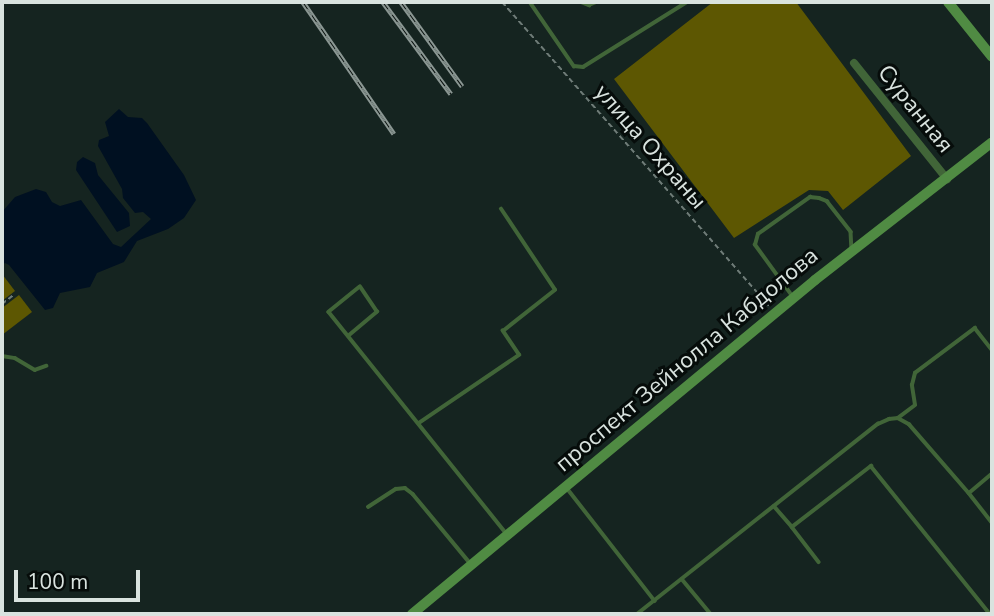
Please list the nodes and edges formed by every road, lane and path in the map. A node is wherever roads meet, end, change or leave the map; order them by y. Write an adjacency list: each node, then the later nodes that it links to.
1 (502, 2): 16 (path, улица Охраны)
2 (530, 2): 5 (lane)
3 (581, 2): 4 (lane)
4 (596, 2)
5 (687, 2)
6 (950, 2): 7 (main road)
7 (992, 57)
8 (854, 64): 10 (street, Суранная)
9 (992, 142): 10 (main road, проспект Зейнолла Кабдолова)
10 (947, 179): 12 (main road, проспект Зейнолла Кабдолова)
11 (501, 209): 22 (lane)
12 (852, 251): 14 (main road, проспект Зейнолла Кабдолова); 14 (lane)
13 (15, 294): 15 (path)
14 (793, 298): 16 (main road, проспект Зейнолла Кабдолова)
15 (2, 304)
16 (775, 313): 24 (main road, проспект Зейнолла Кабдолова)
17 (348, 336): 17 (lane); 22 (lane)
18 (992, 350): 21 (lane)
19 (2, 356): 20 (lane)
20 (46, 366)
21 (898, 418): 25 (lane); 26 (lane)
22 (419, 423): 30 (lane)
23 (992, 474): 25 (lane)
24 (566, 486): 30 (main road, проспект Зейнолла Кабдолова); 34 (lane)
25 (969, 493): 28 (lane)
26 (774, 506): 29 (lane); 33 (lane)
27 (369, 507): 32 (lane)
28 (992, 522)
29 (792, 527): 31 (lane); 38 (lane)
30 (508, 535): 32 (main road, проспект Зейнолла Кабдолова)
31 (819, 562)
32 (472, 565): 35 (main road, проспект Зейнолла Кабдолова)
33 (682, 579): 34 (lane); 37 (lane)
34 (655, 601): 36 (lane)
35 (412, 614)
36 (637, 614)
37 (711, 614)
38 (990, 614)

